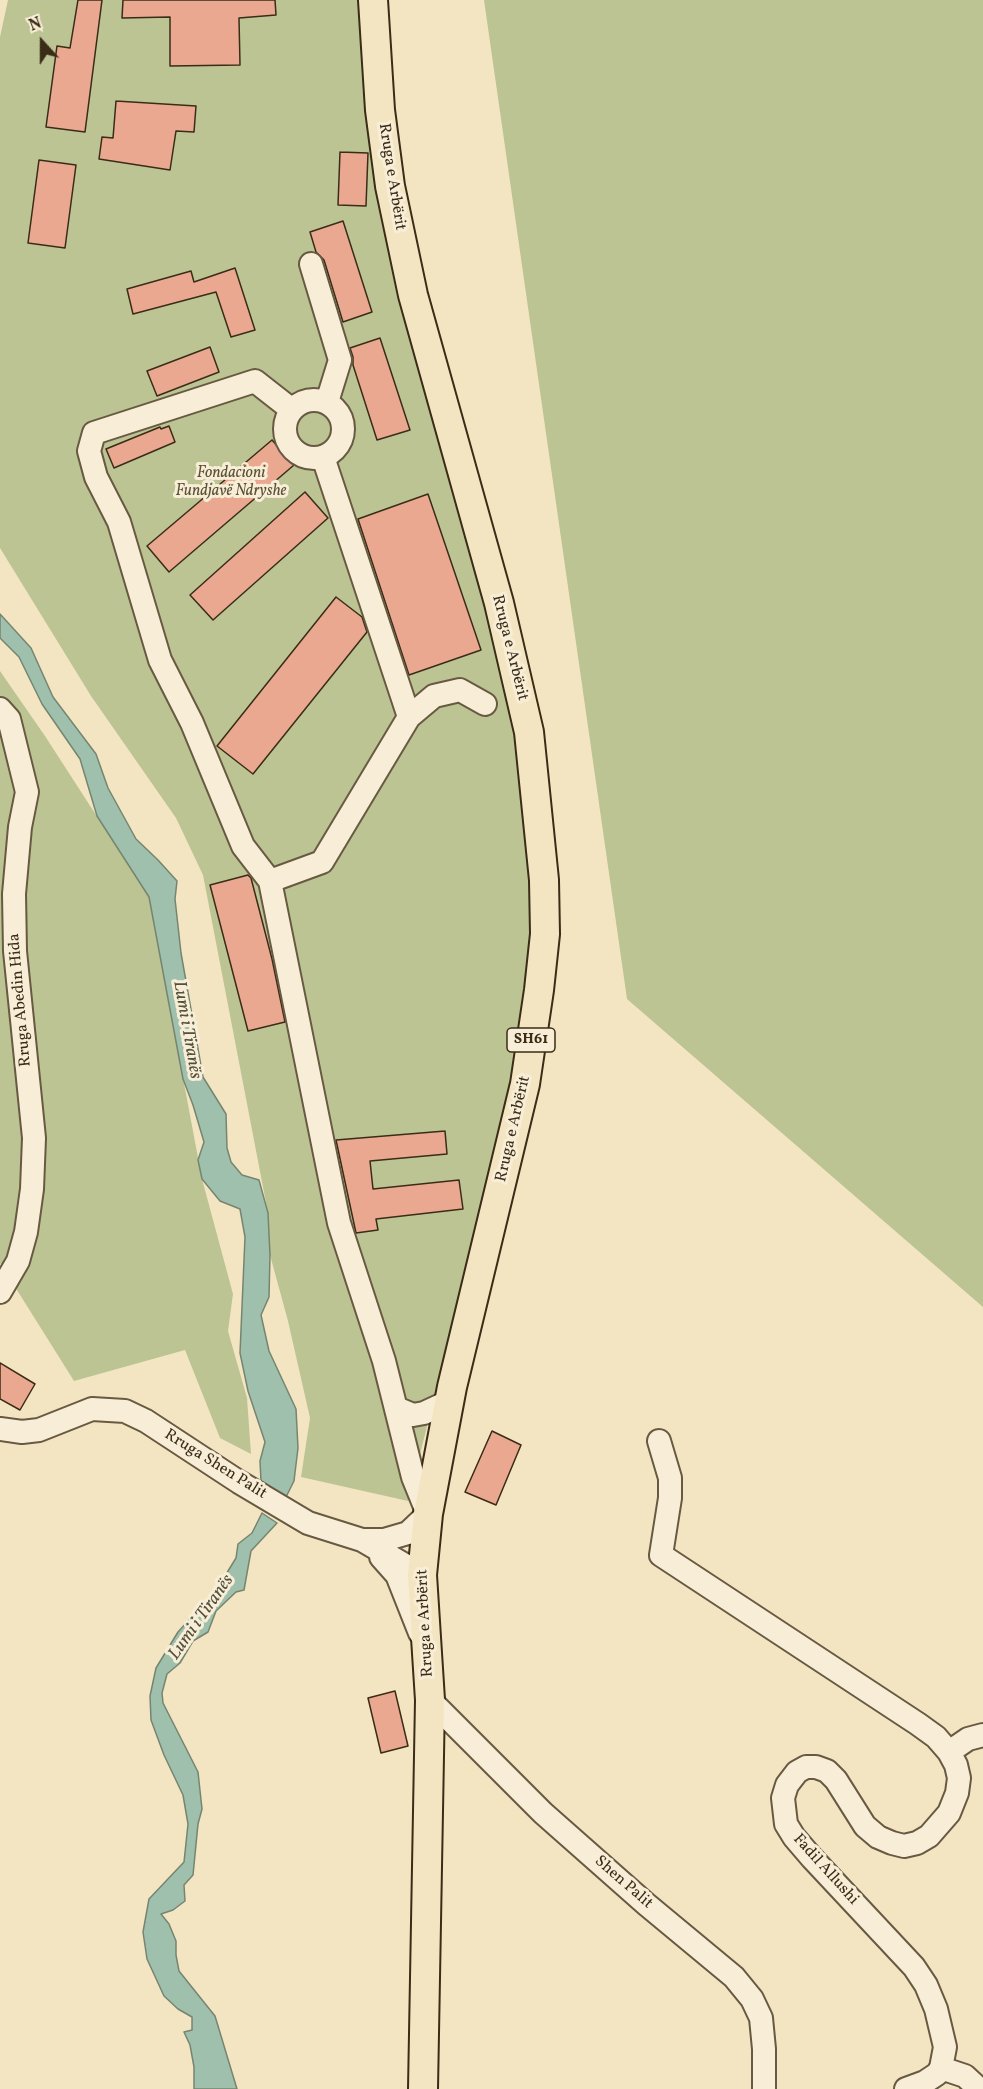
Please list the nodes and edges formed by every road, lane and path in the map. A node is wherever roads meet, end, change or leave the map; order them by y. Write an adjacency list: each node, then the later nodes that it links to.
1 (373, 0): 11 (main road, Rruga e Arbërit / SH61)
2 (311, 264): 3 (street)
3 (327, 402): 4 (street); 5 (street)
4 (292, 410): 5 (street); 9 (street)
5 (322, 457): 8 (street)
6 (485, 704): 8 (street)
7 (0, 709): 10 (street, Rruga Abedin Hida)
8 (409, 717): 9 (street)
9 (270, 881): 12 (street)
10 (0, 1292)
11 (450, 1401): 12 (street); 15 (main road, Rruga e Arbërit / SH61)
12 (396, 1408): 15 (street)
13 (0, 1429): 16 (street, Rruga Shen Palit)
14 (659, 1441): 21 (street, Fadil Allushi)
15 (428, 1514): 16 (street); 17 (main road, Rruga e Arbërit / SH61)
16 (362, 1540): 17 (street, Rruga Shen Palit); 18 (street)
17 (422, 1575): 18 (main road, Rruga e Arbërit / SH61)
18 (427, 1652): 19 (main road, Rruga e Arbërit / SH61)
19 (430, 1700): 23 (main road, Rruga e Arbërit / SH61); 24 (street, Shen Palit)
20 (983, 1736): 21 (street)
21 (949, 1752): 22 (street, Fadil Allushi)
22 (941, 2068): 25 (street); 26 (street)
23 (423, 2089)
24 (764, 2089)
25 (906, 2089)
26 (979, 2089)

